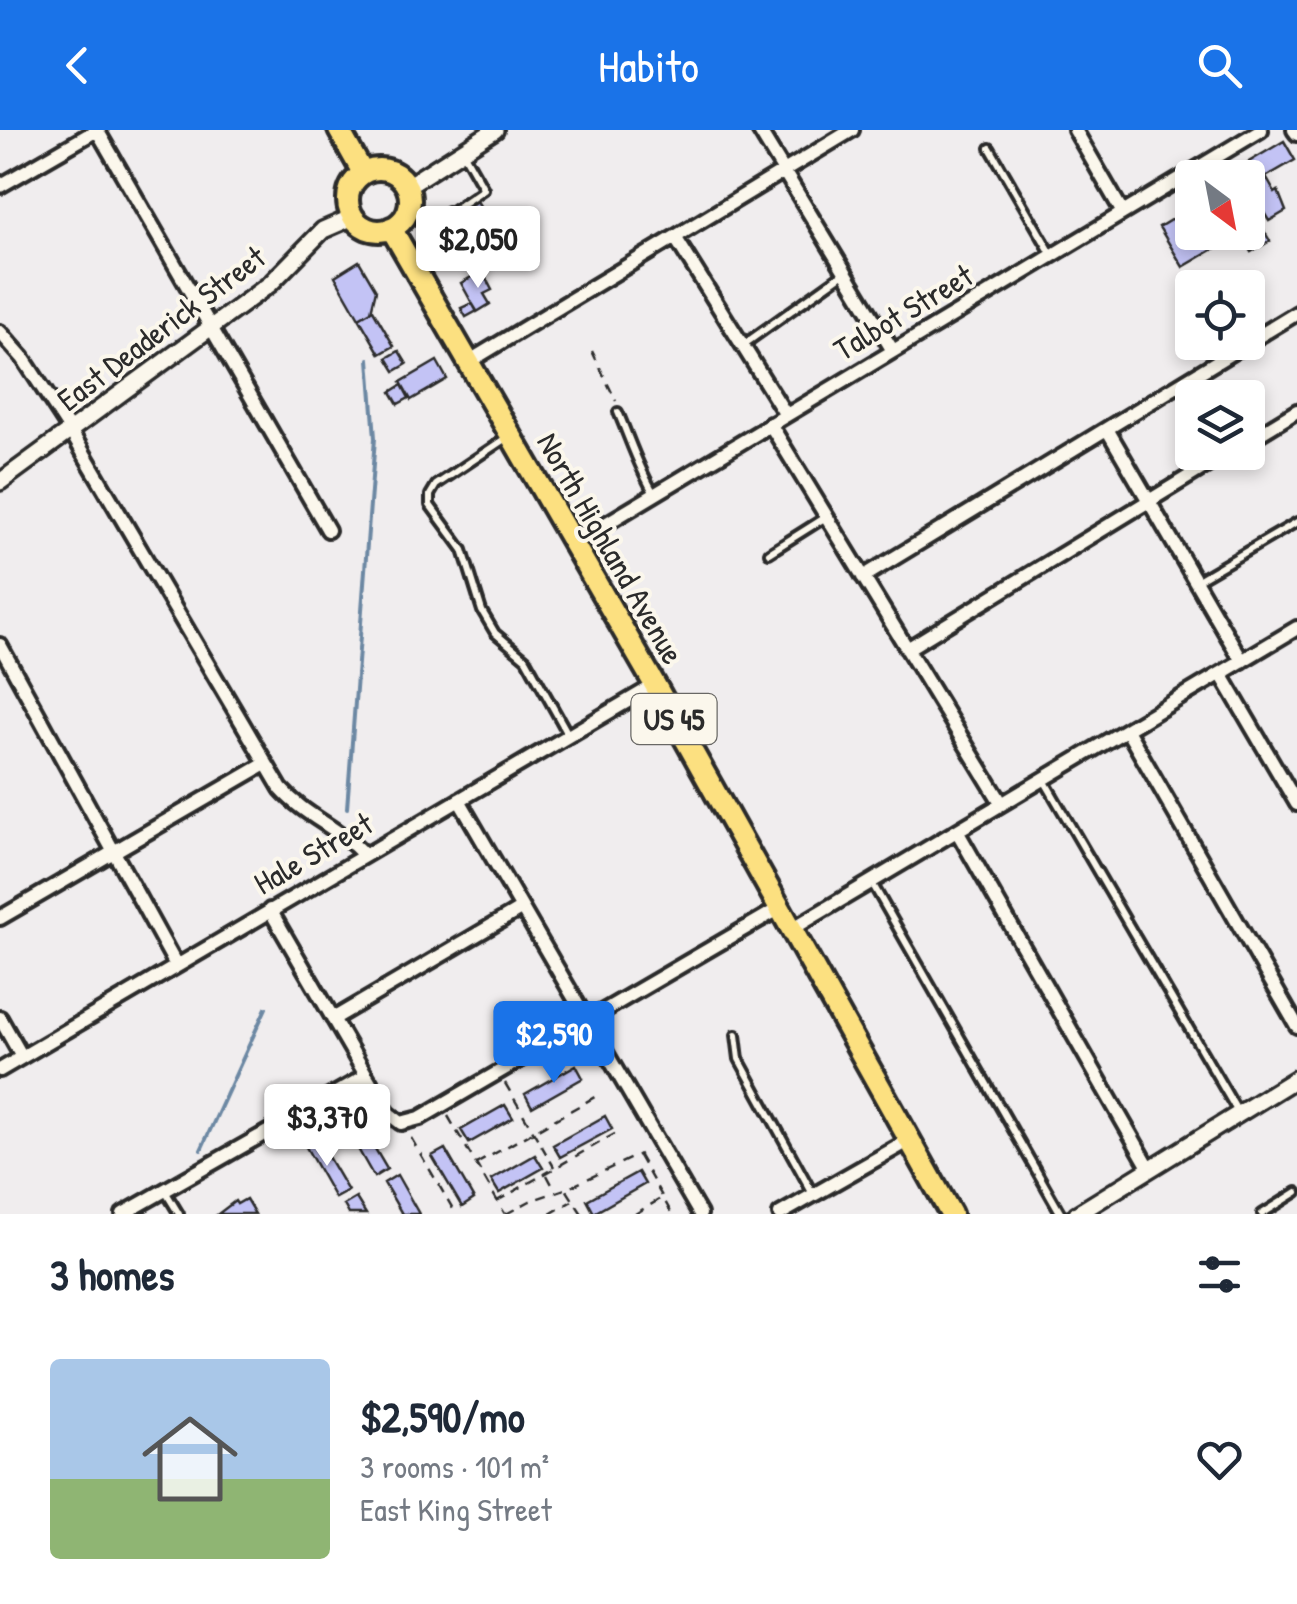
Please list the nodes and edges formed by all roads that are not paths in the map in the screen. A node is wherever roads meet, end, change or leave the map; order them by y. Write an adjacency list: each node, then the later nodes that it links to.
1 (97, 130): 12 (street); 26 (street)
2 (339, 130): 11 (main road)
3 (495, 130): 9 (street)
4 (759, 130): 10 (street)
5 (852, 130): 10 (street)
6 (1074, 130): 15 (street)
7 (1262, 130): 15 (street, Talbot Street)
8 (990, 148): 22 (lane)
9 (462, 151): 13 (street); 14 (lane)
10 (784, 171): 19 (street); 24 (street)
11 (363, 173): 13 (main road); 16 (main road)
12 (0, 186)
13 (406, 186): 17 (main road)
14 (448, 212): 18 (lane); 21 (lane)
15 (1123, 213): 22 (street, Talbot Street)
16 (353, 218): 17 (main road); 26 (street, East Deaderick Street)
17 (392, 228): 23 (main road, North Highland Avenue / US 45)
18 (446, 231)
19 (675, 237): 28 (street); 30 (street)
20 (456, 246): 21 (lane)
21 (444, 254): 23 (lane)
22 (1052, 255): 29 (street, Talbot Street)
23 (416, 270): 30 (main road, North Highland Avenue / US 45)
24 (845, 272): 28 (lane); 29 (street)
25 (1297, 314): 35 (street)
26 (210, 329): 36 (street, East Deaderick Street); 45 (street)
27 (0, 332): 36 (street)
28 (742, 346): 33 (street)
29 (893, 351): 33 (street, Talbot Street)
30 (470, 361): 38 (main road, North Highland Avenue / US 45)
31 (1297, 410): 37 (street)
32 (618, 412): 41 (lane)
33 (786, 415): 34 (street, Talbot Street)
34 (770, 424): 41 (street, Talbot Street); 43 (street)
35 (1107, 429): 42 (street); 48 (street)
36 (70, 430): 40 (street, East Deaderick Street); 58 (street)
37 (1265, 430)
38 (512, 435): 46 (main road, North Highland Avenue / US 45); 57 (lane)
39 (1199, 470): 42 (street)
40 (0, 482)
41 (656, 496): 46 (street, Talbot Street)
42 (1149, 501): 49 (street); 52 (street)
43 (826, 517): 47 (lane); 48 (street)
44 (1297, 522): 49 (lane)
45 (328, 530)
46 (574, 543): 55 (main road, North Highland Avenue / US 45)
47 (769, 553)
48 (864, 577): 52 (street)
49 (1196, 582): 53 (street)
50 (1297, 628): 53 (street)
51 (0, 645): 64 (street)
52 (907, 649): 61 (street)
53 (1242, 661): 54 (street)
54 (1221, 674): 56 (street); 62 (street)
55 (655, 686): 57 (street, Hale Street); 68 (main road, North Highland Avenue / US 45)
56 (1126, 730): 59 (street); 76 (street)
57 (569, 736): 60 (street, Hale Street)
58 (265, 764): 64 (street); 65 (street)
59 (1044, 779): 61 (street); 82 (lane)
60 (459, 800): 65 (street, Hale Street); 67 (street)
61 (1002, 804): 63 (street)
62 (1297, 804)
63 (957, 830): 66 (street); 84 (street)
64 (113, 852): 70 (street); 72 (street)
65 (364, 854): 69 (street, Hale Street)
66 (871, 882): 71 (street); 94 (lane)
67 (522, 908): 74 (street); 75 (street)
68 (780, 908): 71 (main road, North Highland Avenue / US 45); 75 (street)
69 (270, 910): 72 (street, Hale Street); 74 (street)
70 (0, 918)
71 (792, 929): 83 (main road, North Highland Avenue / US 45)
72 (176, 965): 78 (street, Hale Street)
73 (0, 1018): 78 (street)
74 (333, 1018): 80 (street)
75 (587, 1020): 80 (street); 91 (street)
76 (1297, 1026)
77 (736, 1035): 87 (lane)
78 (22, 1056): 79 (street, Hale Street)
79 (0, 1070)
80 (366, 1076): 85 (street)
81 (1297, 1078): 82 (street)
82 (1239, 1114): 84 (street)
83 (910, 1140): 87 (street); 93 (main road, North Highland Avenue / US 45)
84 (1150, 1169): 95 (street)
85 (165, 1190): 88 (street); 90 (lane)
86 (1297, 1192): 96 (lane)
87 (814, 1195): 92 (street)
88 (143, 1209): 89 (street)
89 (123, 1214)
90 (179, 1214)
91 (700, 1214)
92 (780, 1214)
93 (951, 1214)
94 (1061, 1214)
95 (1077, 1214)
96 (1262, 1214)

